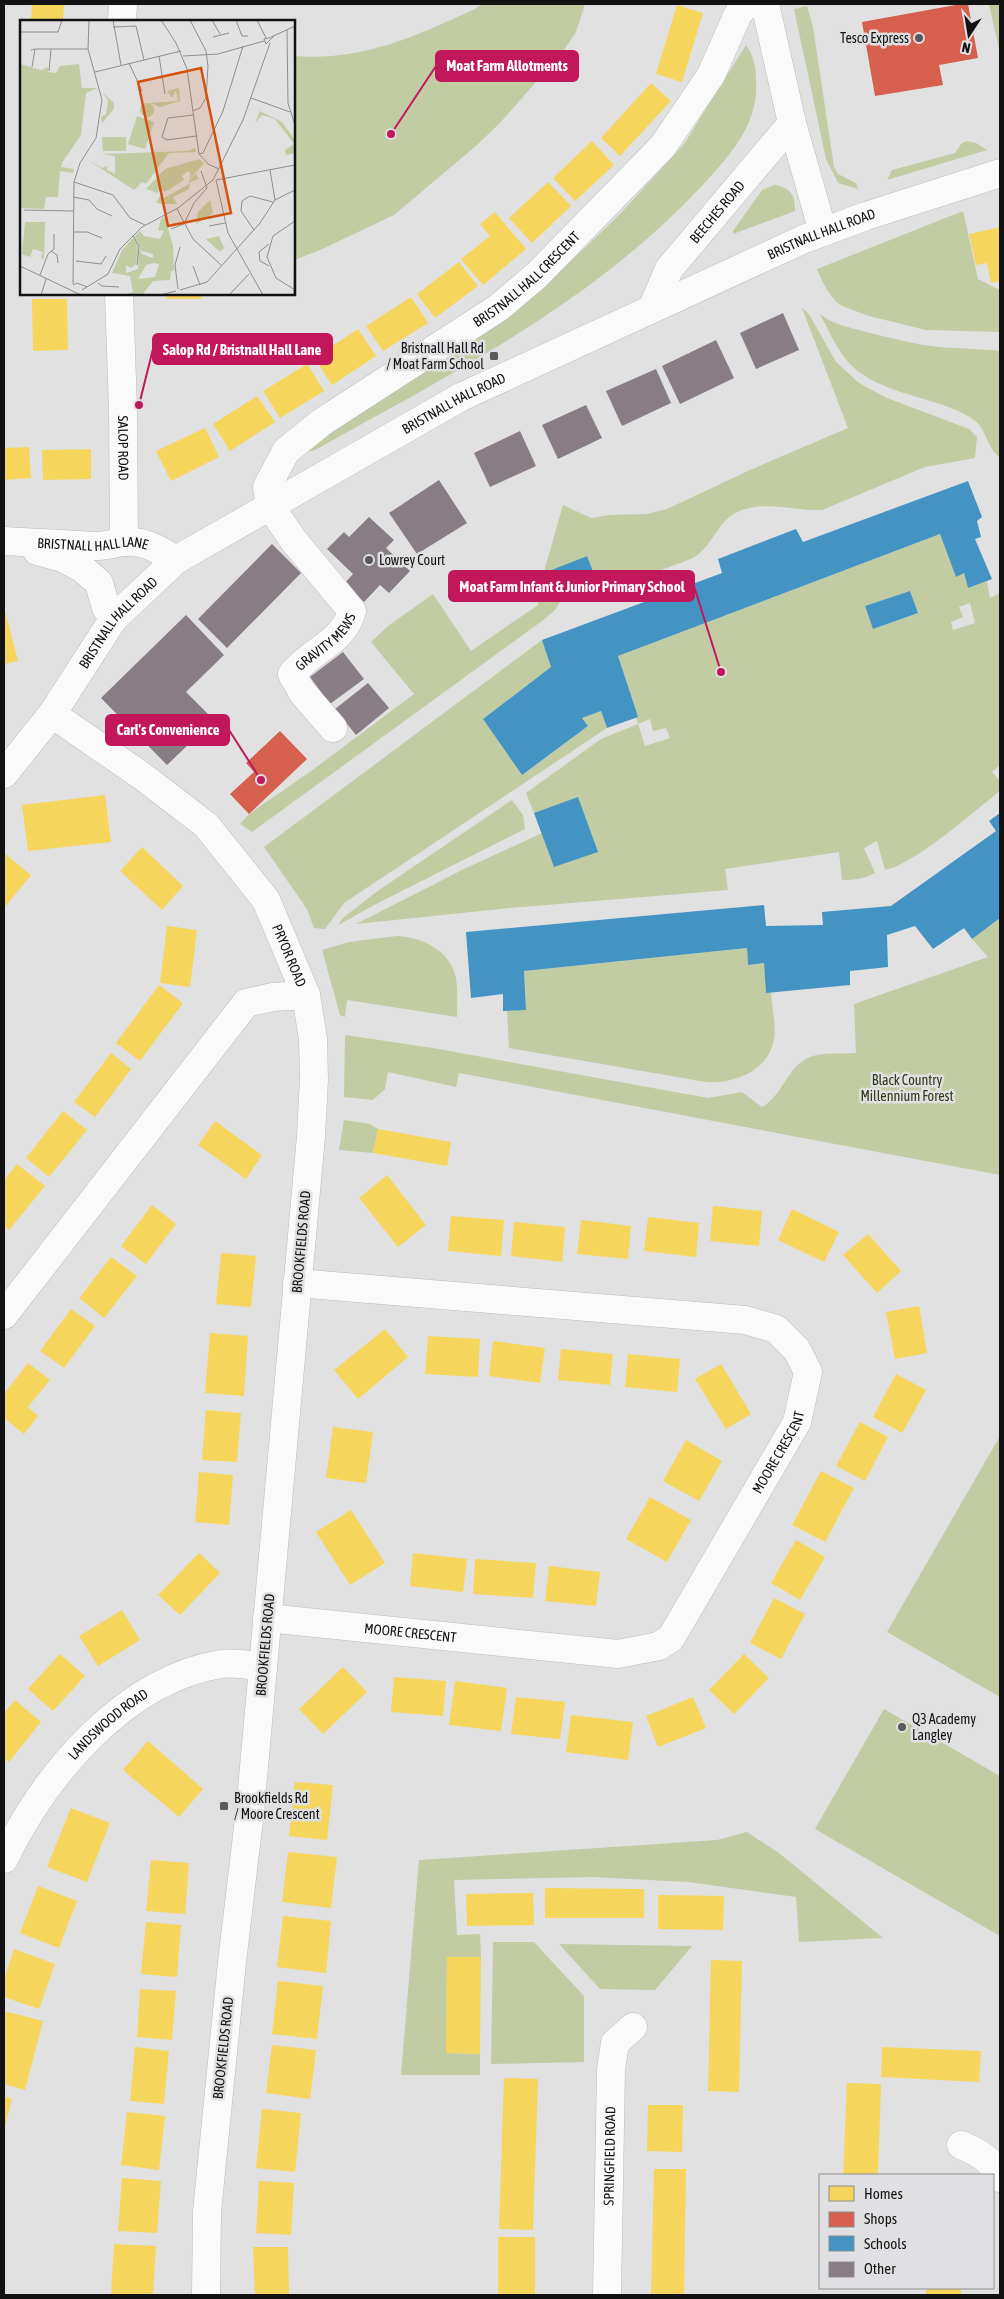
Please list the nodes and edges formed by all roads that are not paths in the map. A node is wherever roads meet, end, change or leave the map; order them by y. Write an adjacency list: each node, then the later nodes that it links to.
1 (124, 4): 4 (street)
2 (747, 4): 10 (street, BRISTNALL HALL CRESCENT)
3 (765, 4): 5 (street)
4 (122, 20)
5 (792, 123): 7 (street); 9 (street, BEECHES ROAD)
6 (1000, 173): 7 (street, BRISTNALL HALL ROAD)
7 (823, 232): 9 (street, BRISTNALL HALL ROAD)
8 (119, 295): 12 (street, SALOP ROAD)
9 (652, 309): 10 (street, BRISTNALL HALL ROAD)
10 (270, 506): 13 (street, BRISTNALL HALL ROAD); 17 (street, GRAVITY MEWS)
11 (4, 542): 12 (street, BRISTNALL HALL LANE); 14 (street, BRISTNALL HALL LANE)
12 (117, 544): 13 (street, BRISTNALL HALL LANE); 14 (street, SALOP ROAD)
13 (176, 560): 15 (street, BRISTNALL HALL ROAD)
14 (99, 583): 15 (street)
15 (114, 618): 16 (street, BRISTNALL HALL ROAD)
16 (52, 714): 18 (street, BRISTNALL HALL ROAD); 19 (street, PRYOR ROAD)
17 (333, 728)
18 (4, 774)
19 (306, 995): 20 (street, BROOKFIELDS ROAD); 21 (street, PRYOR ROAD)
20 (297, 1283): 22 (street, BROOKFIELDS ROAD); 22 (street, MOORE CRESCENT)
21 (4, 1315)
22 (267, 1618): 23 (street, BROOKFIELDS ROAD)
23 (263, 1667): 24 (street, LANDSWOOD ROAD); 28 (street, BROOKFIELDS ROAD)
24 (4, 1859)
25 (633, 2027): 29 (street, SPRINGFIELD ROAD)
26 (962, 2145): 27 (street)
27 (1000, 2178)
28 (206, 2295)
29 (608, 2295)

